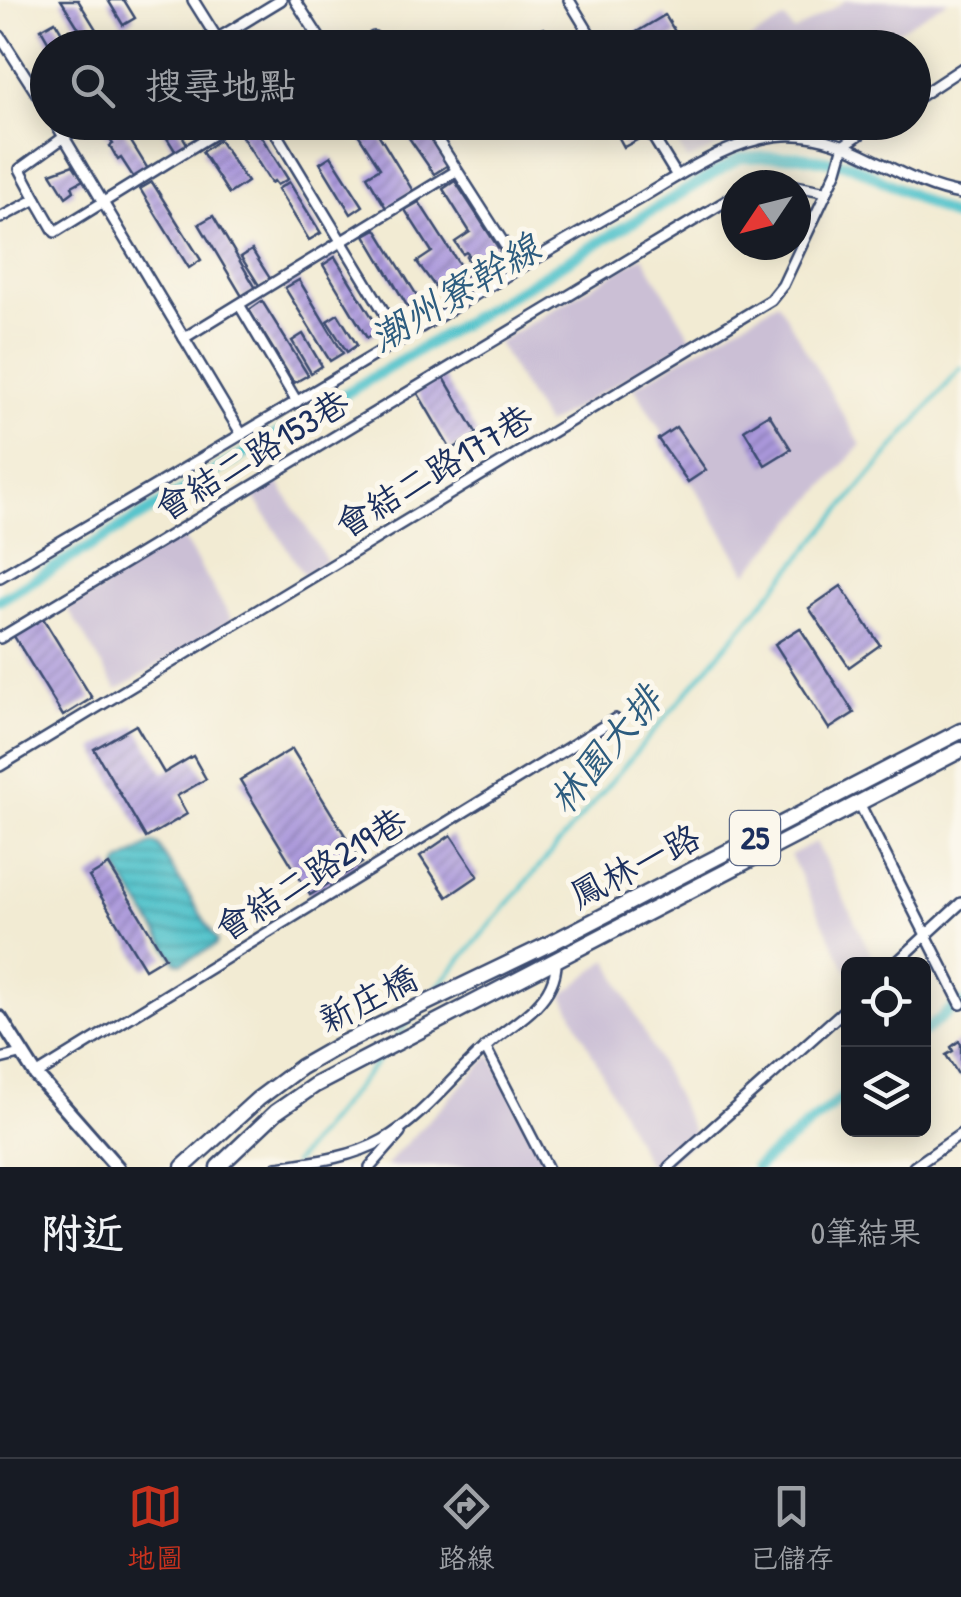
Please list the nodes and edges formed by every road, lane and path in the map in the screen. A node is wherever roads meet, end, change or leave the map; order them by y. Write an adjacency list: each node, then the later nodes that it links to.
1 (193, 0): 5 (street)
2 (282, 0): 6 (street)
3 (294, 0): 7 (street)
4 (569, 0): 8 (street)
5 (212, 30)
6 (239, 30)
7 (314, 30)
8 (587, 30)
9 (0, 36): 11 (street)
10 (961, 69): 12 (street)
11 (30, 83)
12 (931, 89)
13 (62, 140): 28 (street)
14 (66, 140): 30 (street)
15 (205, 140): 30 (street)
16 (280, 140): 32 (street)
17 (437, 140): 23 (street)
18 (655, 140): 24 (street)
19 (764, 140): 24 (street)
20 (816, 140): 22 (street)
21 (856, 140): 22 (street)
22 (843, 150): 26 (street, 會結二路177巷); 27 (street)
23 (456, 171): 32 (street); 33 (street)
24 (677, 176): 36 (street)
25 (811, 189): 26 (street)
26 (826, 192): 44 (street, 會結二路177巷)
27 (961, 194)
28 (36, 199): 30 (street); 31 (street)
29 (721, 204): 40 (street, 會結二路153巷)
30 (102, 205): 35 (street)
31 (0, 218)
32 (343, 242): 34 (street); 36 (street)
33 (506, 247)
34 (240, 306): 35 (street); 37 (street)
35 (184, 338): 38 (street)
36 (400, 340): 37 (street)
37 (296, 402): 38 (street)
38 (242, 434): 39 (street)
39 (0, 577)
40 (0, 638)
41 (615, 719): 56 (street, 會結二路219巷)
42 (961, 731): 48 (main road, 鳳林一路 / 25)
43 (961, 750): 45 (main road, 鳳林一路 / 25)
44 (0, 766)
45 (859, 802): 47 (street); 48 (main road, 鳳林一路 / 25)
46 (961, 903): 47 (street)
47 (925, 936): 49 (street); 50 (street)
48 (552, 951): 53 (street); 61 (main road, 新庄橋 / 25); 62 (main road, 新庄橋 / 25)
49 (902, 957)
50 (961, 1004)
51 (841, 1013): 66 (street)
52 (0, 1018): 54 (street)
53 (485, 1048): 57 (street); 65 (street)
54 (20, 1054): 55 (street); 56 (street)
55 (0, 1059)
56 (36, 1075): 60 (street)
57 (408, 1123): 59 (street); 64 (street)
58 (961, 1134): 67 (street)
59 (326, 1164): 63 (street)
60 (118, 1167)
61 (184, 1167)
62 (218, 1167)
63 (278, 1167)
64 (370, 1167)
65 (548, 1167)
66 (670, 1167)
67 (914, 1167)

